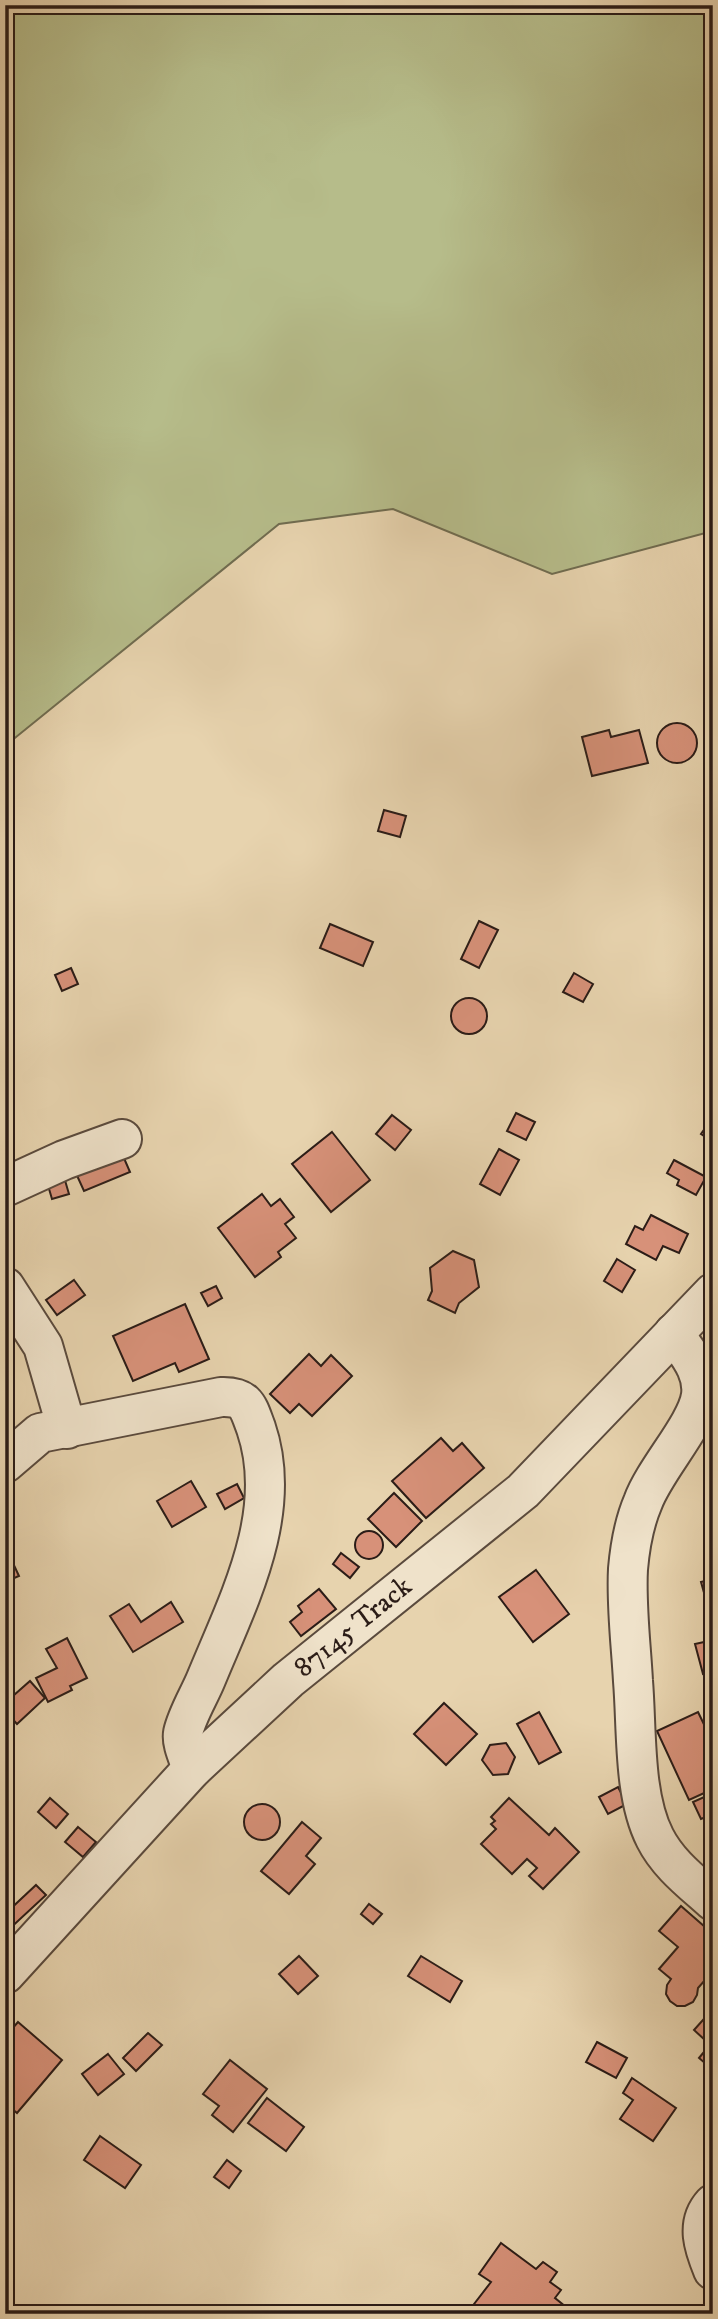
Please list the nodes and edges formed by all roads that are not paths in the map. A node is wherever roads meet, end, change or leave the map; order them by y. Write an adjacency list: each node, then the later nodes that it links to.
1 (122, 1139): 2 (street)
2 (5, 1187)
3 (5, 1287): 6 (street)
4 (713, 1293): 5 (street, 87145 Track)
5 (674, 1334): 8 (street, 87145 Track); 9 (street)
6 (67, 1429): 7 (street); 8 (street)
7 (5, 1463)
8 (191, 1769): 10 (street, 87145 Track)
9 (713, 1901)
10 (5, 1973)
11 (713, 2204): 12 (street)
12 (713, 2270)

